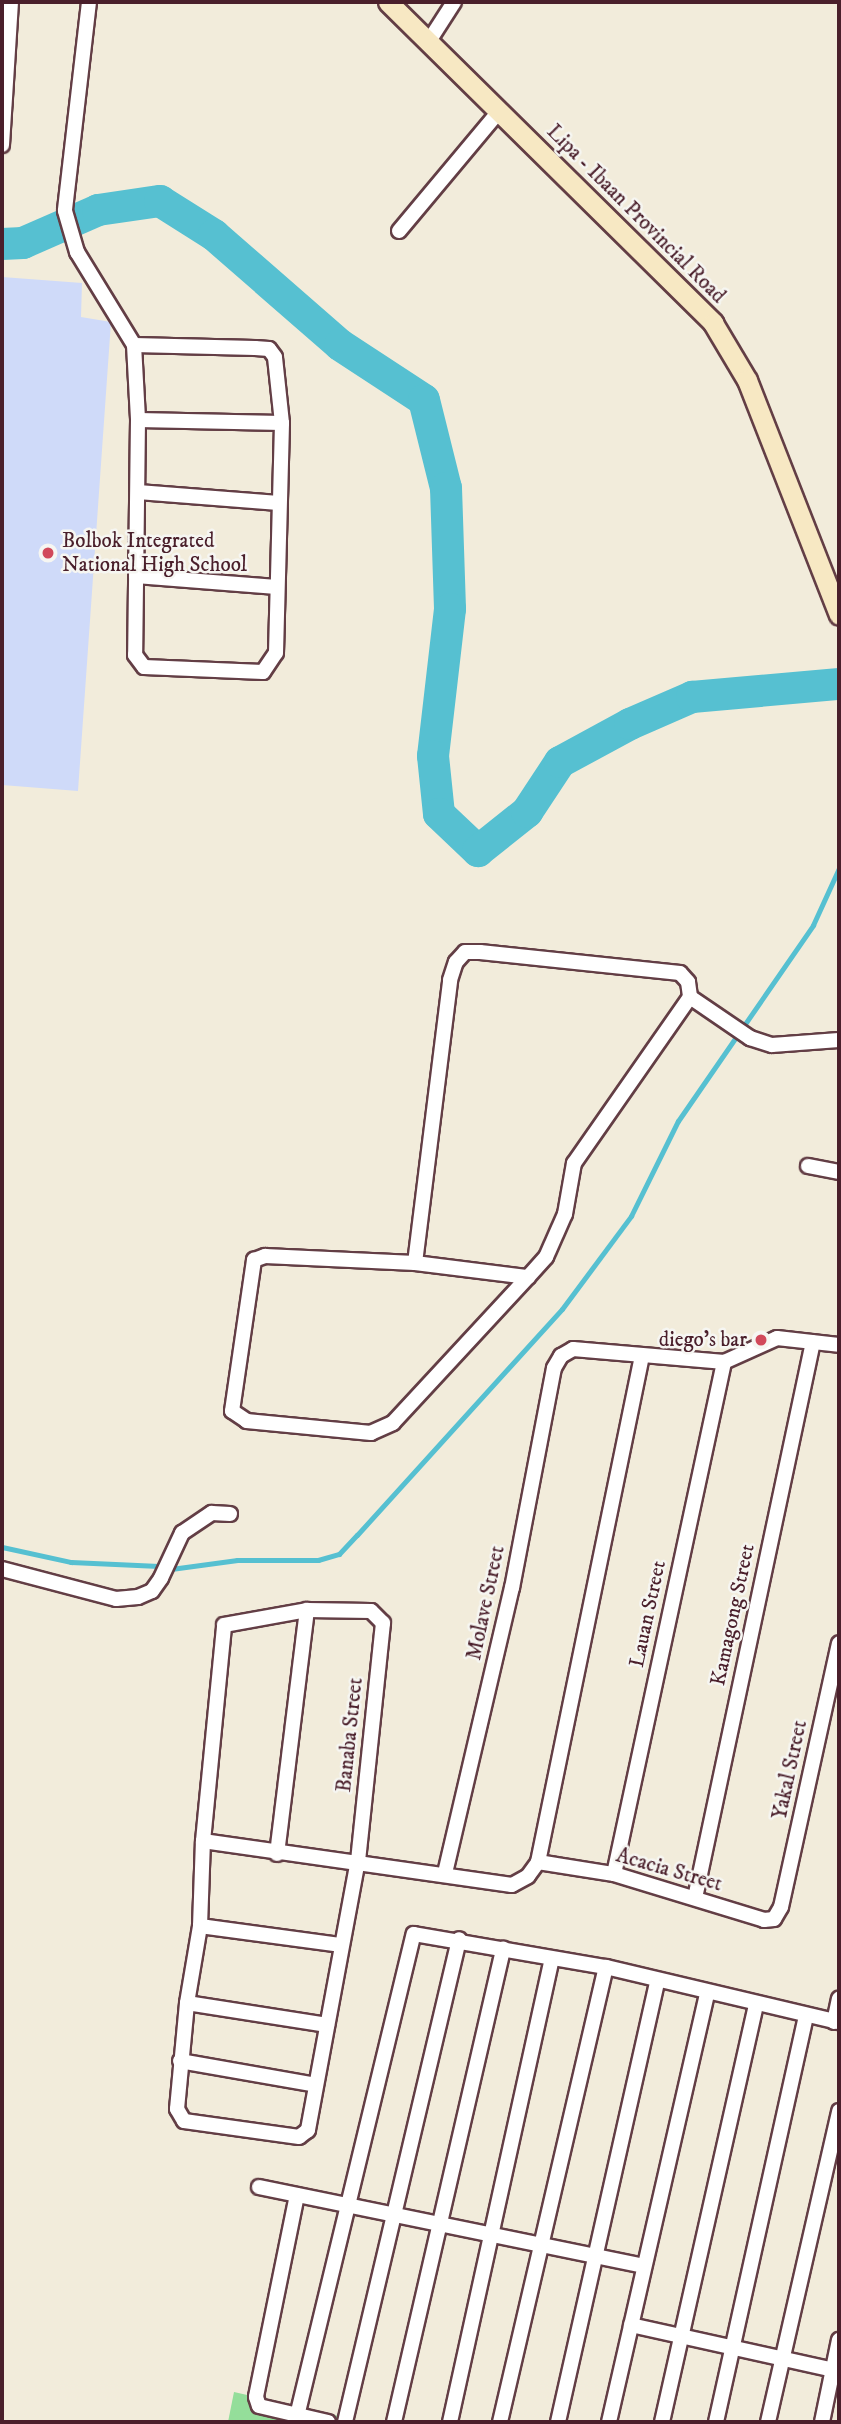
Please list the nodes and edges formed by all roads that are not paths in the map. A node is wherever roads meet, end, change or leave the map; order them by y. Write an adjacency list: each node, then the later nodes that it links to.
1 (11, 2): 5 (street)
2 (89, 2): 11 (street)
3 (388, 2): 6 (main road, Lipa - Ibaan Provincial Road)
4 (454, 2): 6 (street)
5 (5, 21): 7 (street)
6 (429, 41): 8 (main road, Lipa - Ibaan Provincial Road)
7 (2, 89): 9 (street)
8 (500, 110): 10 (street); 18 (main road, Lipa - Ibaan Provincial Road)
9 (2, 145)
10 (399, 231)
11 (134, 345): 12 (street); 13 (street)
12 (138, 420): 13 (street); 14 (street)
13 (282, 424): 15 (street)
14 (138, 492): 15 (street); 16 (street)
15 (279, 503): 17 (street)
16 (136, 576): 17 (street); 17 (street)
17 (277, 587)
18 (839, 615)
19 (690, 997): 20 (street); 23 (street); 24 (street)
20 (839, 1040)
21 (808, 1167): 22 (street)
22 (839, 1172)
23 (415, 1263): 24 (street); 24 (street)
24 (528, 1277)
25 (813, 1342): 26 (street); 28 (street); 39 (street, Kamagong Street)
26 (839, 1345)
27 (642, 1356): 28 (street); 36 (street); 37 (street, Molave Street)
28 (724, 1362): 38 (street, Lauan Street)
29 (230, 1514): 30 (street)
30 (2, 1569)
31 (307, 1610): 33 (street); 34 (street); 35 (street, Banaba Street)
32 (839, 1643): 40 (street, Yakal Street)
33 (203, 1841): 34 (street); 41 (street)
34 (277, 1854): 35 (street)
35 (358, 1860): 37 (street); 43 (street, Banaba Street)
36 (538, 1862): 37 (street); 38 (street, Acacia Street)
37 (445, 1873)
38 (614, 1874): 39 (street, Acacia Street)
39 (695, 1898): 40 (street, Acacia Street)
40 (781, 1907)
41 (200, 1926): 43 (street); 50 (street)
42 (459, 1940): 44 (street); 60 (street); 61 (street)
43 (340, 1945): 54 (street, Banaba Street)
44 (503, 1948): 45 (street); 62 (street)
45 (552, 1959): 46 (street); 63 (street)
46 (606, 1967): 47 (street); 64 (street)
47 (657, 1981): 48 (street); 65 (street)
48 (706, 1994): 51 (street); 66 (street)
49 (839, 1999): 53 (street)
50 (187, 2003): 54 (street); 55 (street)
51 (756, 2004): 52 (street); 68 (street)
52 (806, 2017): 53 (street); 70 (street)
53 (837, 2022)
54 (327, 2025): 56 (street, Banaba Street)
55 (180, 2061): 56 (street); 56 (street, Banaba Street)
56 (316, 2085)
57 (839, 2111): 71 (street)
58 (259, 2188): 59 (street)
59 (297, 2195): 60 (street); 73 (street)
60 (346, 2203): 61 (street); 73 (street)
61 (396, 2213): 62 (street); 75 (street)
62 (443, 2223): 63 (street); 76 (street)
63 (495, 2234): 64 (street); 77 (street)
64 (543, 2246): 65 (street); 78 (street)
65 (595, 2258): 66 (street); 79 (street)
66 (645, 2266): 67 (street)
67 (631, 2325): 68 (street); 80 (street)
68 (682, 2336): 70 (street); 81 (street)
69 (839, 2340): 72 (street)
70 (733, 2348): 71 (street); 82 (street)
71 (782, 2358): 72 (street); 83 (street)
72 (836, 2371): 84 (street)
73 (297, 2416): 74 (street)
74 (328, 2422)
75 (345, 2422)
76 (394, 2422)
77 (450, 2422)
78 (500, 2422)
79 (558, 2422)
80 (609, 2422)
81 (662, 2422)
82 (716, 2422)
83 (768, 2422)
84 (822, 2422)

